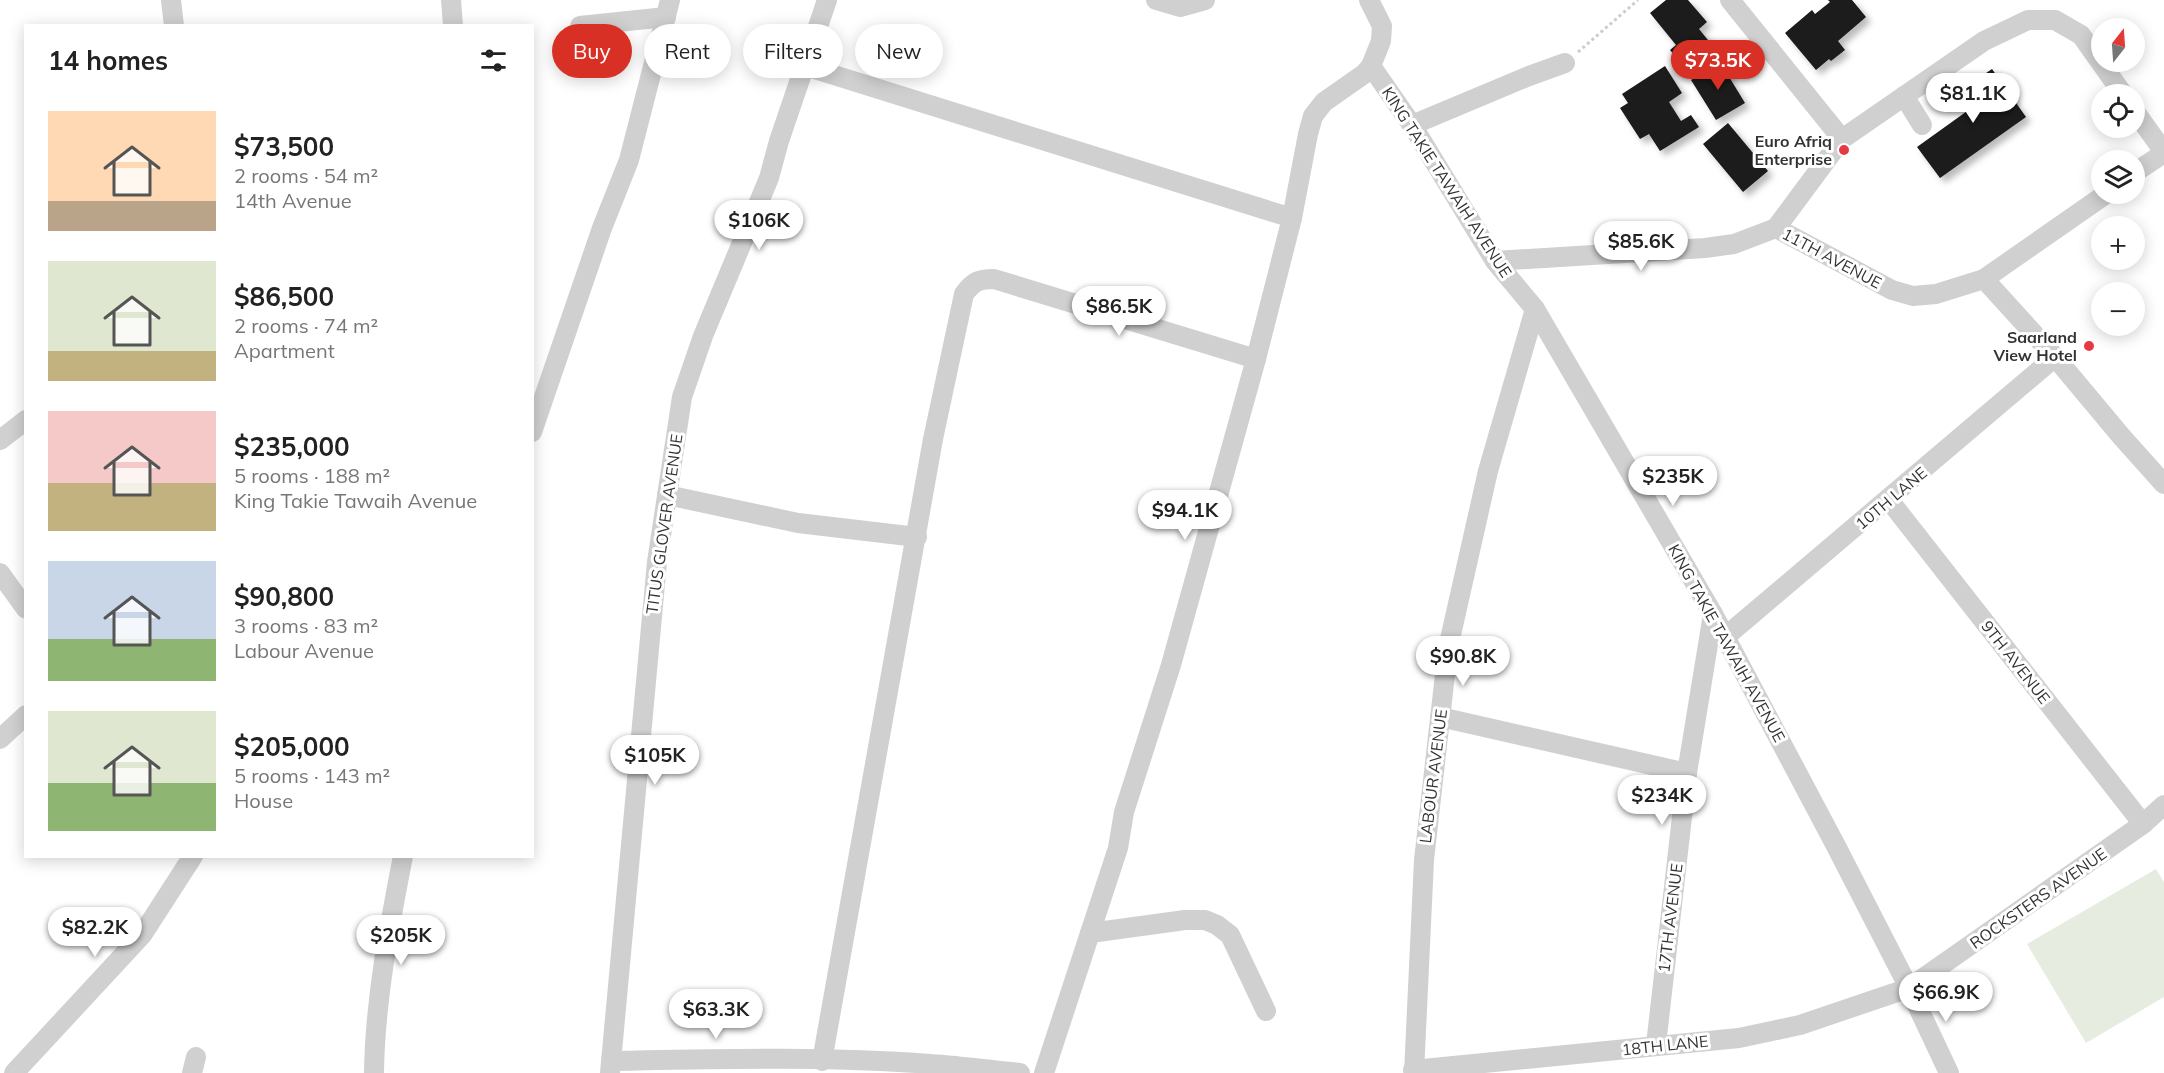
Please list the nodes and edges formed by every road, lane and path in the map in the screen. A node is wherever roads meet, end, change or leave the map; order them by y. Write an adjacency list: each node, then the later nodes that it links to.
1 (171, 0): 10 (street)
2 (451, 0): 11 (street)
3 (827, 0): 13 (street, TITUS GLOVER AVENUE)
4 (1156, 0): 5 (street)
5 (1205, 0)
6 (1369, 0): 15 (street)
7 (1638, 0): 14 (path)
8 (1730, 0): 23 (street)
9 (668, 9): 12 (street); 35 (street)
10 (174, 24)
11 (453, 24)
12 (590, 24)
13 (819, 24)
14 (1565, 63): 20 (street)
15 (1371, 66): 20 (street, KING TAKIE TAWAIH AVENUE); 27 (street)
16 (801, 78): 38 (street, TITUS GLOVER AVENUE)
17 (843, 78): 27 (street)
18 (2116, 84): 19 (street)
19 (1904, 96): 21 (street); 23 (street)
20 (1412, 125): 29 (street, KING TAKIE TAWAIH AVENUE)
21 (1922, 125)
22 (2145, 125): 24 (street)
23 (1842, 139): 28 (street)
24 (2164, 152): 25 (street)
25 (2145, 165)
26 (2092, 204): 30 (street, 11TH AVENUE)
27 (1293, 218): 33 (street)
28 (1776, 228): 29 (street, 11TH AVENUE); 30 (street, 11TH AVENUE)
29 (1495, 261): 31 (street, KING TAKIE TAWAIH AVENUE)
30 (1984, 279): 32 (street)
31 (1535, 309): 43 (street, KING TAKIE TAWAIH AVENUE); 46 (street, LABOUR AVENUE)
32 (2055, 357): 37 (street); 39 (street, 10TH LANE)
33 (1256, 358): 40 (street); 53 (street)
34 (24, 422): 36 (street)
35 (534, 426)
36 (0, 441)
37 (2164, 484)
38 (667, 495): 40 (street); 58 (street, TITUS GLOVER AVENUE)
39 (1889, 500): 44 (street, 10TH LANE); 50 (street, 9TH AVENUE)
40 (917, 537): 57 (street)
41 (0, 573): 42 (street)
42 (24, 606)
43 (1713, 614): 44 (street, KING TAKIE TAWAIH AVENUE); 48 (street, 17TH AVENUE)
44 (1725, 638): 54 (street, KING TAKIE TAWAIH AVENUE)
45 (24, 717): 47 (street)
46 (1440, 717): 48 (street); 59 (street, LABOUR AVENUE)
47 (0, 739)
48 (1687, 773): 56 (street, 17TH AVENUE)
49 (2164, 805): 50 (street, ROCKSTERS AVENUE)
50 (2143, 824): 54 (street, ROCKSTERS AVENUE)
51 (192, 858): 60 (street)
52 (403, 858): 61 (street)
53 (1090, 933): 55 (street); 63 (street)
54 (1909, 988): 56 (street, 18TH LANE); 64 (street, KING TAKIE TAWAIH AVENUE)
55 (1266, 1011)
56 (1656, 1045): 59 (street, 18TH LANE)
57 (822, 1060): 58 (street); 62 (street)
58 (610, 1067)
59 (1414, 1072)
60 (14, 1073)
61 (374, 1073)
62 (1020, 1073)
63 (1044, 1073)
64 (1949, 1073)

